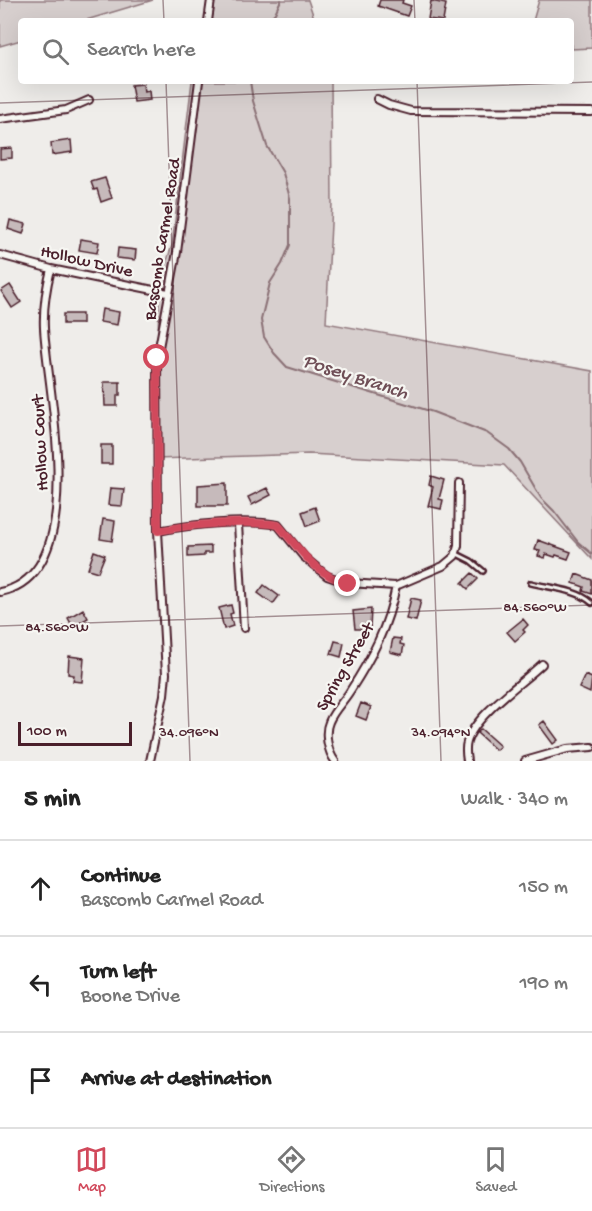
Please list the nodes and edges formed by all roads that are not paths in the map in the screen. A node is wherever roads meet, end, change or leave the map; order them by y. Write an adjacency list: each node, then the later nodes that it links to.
1 (212, 0): 2 (street)
2 (209, 18)
3 (200, 84): 10 (street, Bascomb Carmel Road)
4 (376, 99): 6 (street)
5 (88, 100): 7 (street)
6 (592, 112)
7 (0, 120)
8 (0, 255): 9 (street, Hollow Drive)
9 (51, 268): 10 (street, Hollow Drive); 18 (street, Hollow Court)
10 (168, 293): 13 (street, Bascomb Carmel Road)
11 (459, 483): 14 (street)
12 (238, 524): 13 (street); 17 (street); 20 (street)
13 (158, 531): 23 (street, Bascomb Carmel Road)
14 (456, 554): 15 (lane); 17 (street)
15 (483, 571)
16 (531, 583): 19 (lane)
17 (396, 586): 24 (street, Spring Street)
18 (0, 592)
19 (592, 603)
20 (244, 628)
21 (542, 664): 25 (street)
22 (591, 745): 26 (street)
23 (150, 761)
24 (335, 761)
25 (467, 761)
26 (525, 761)

